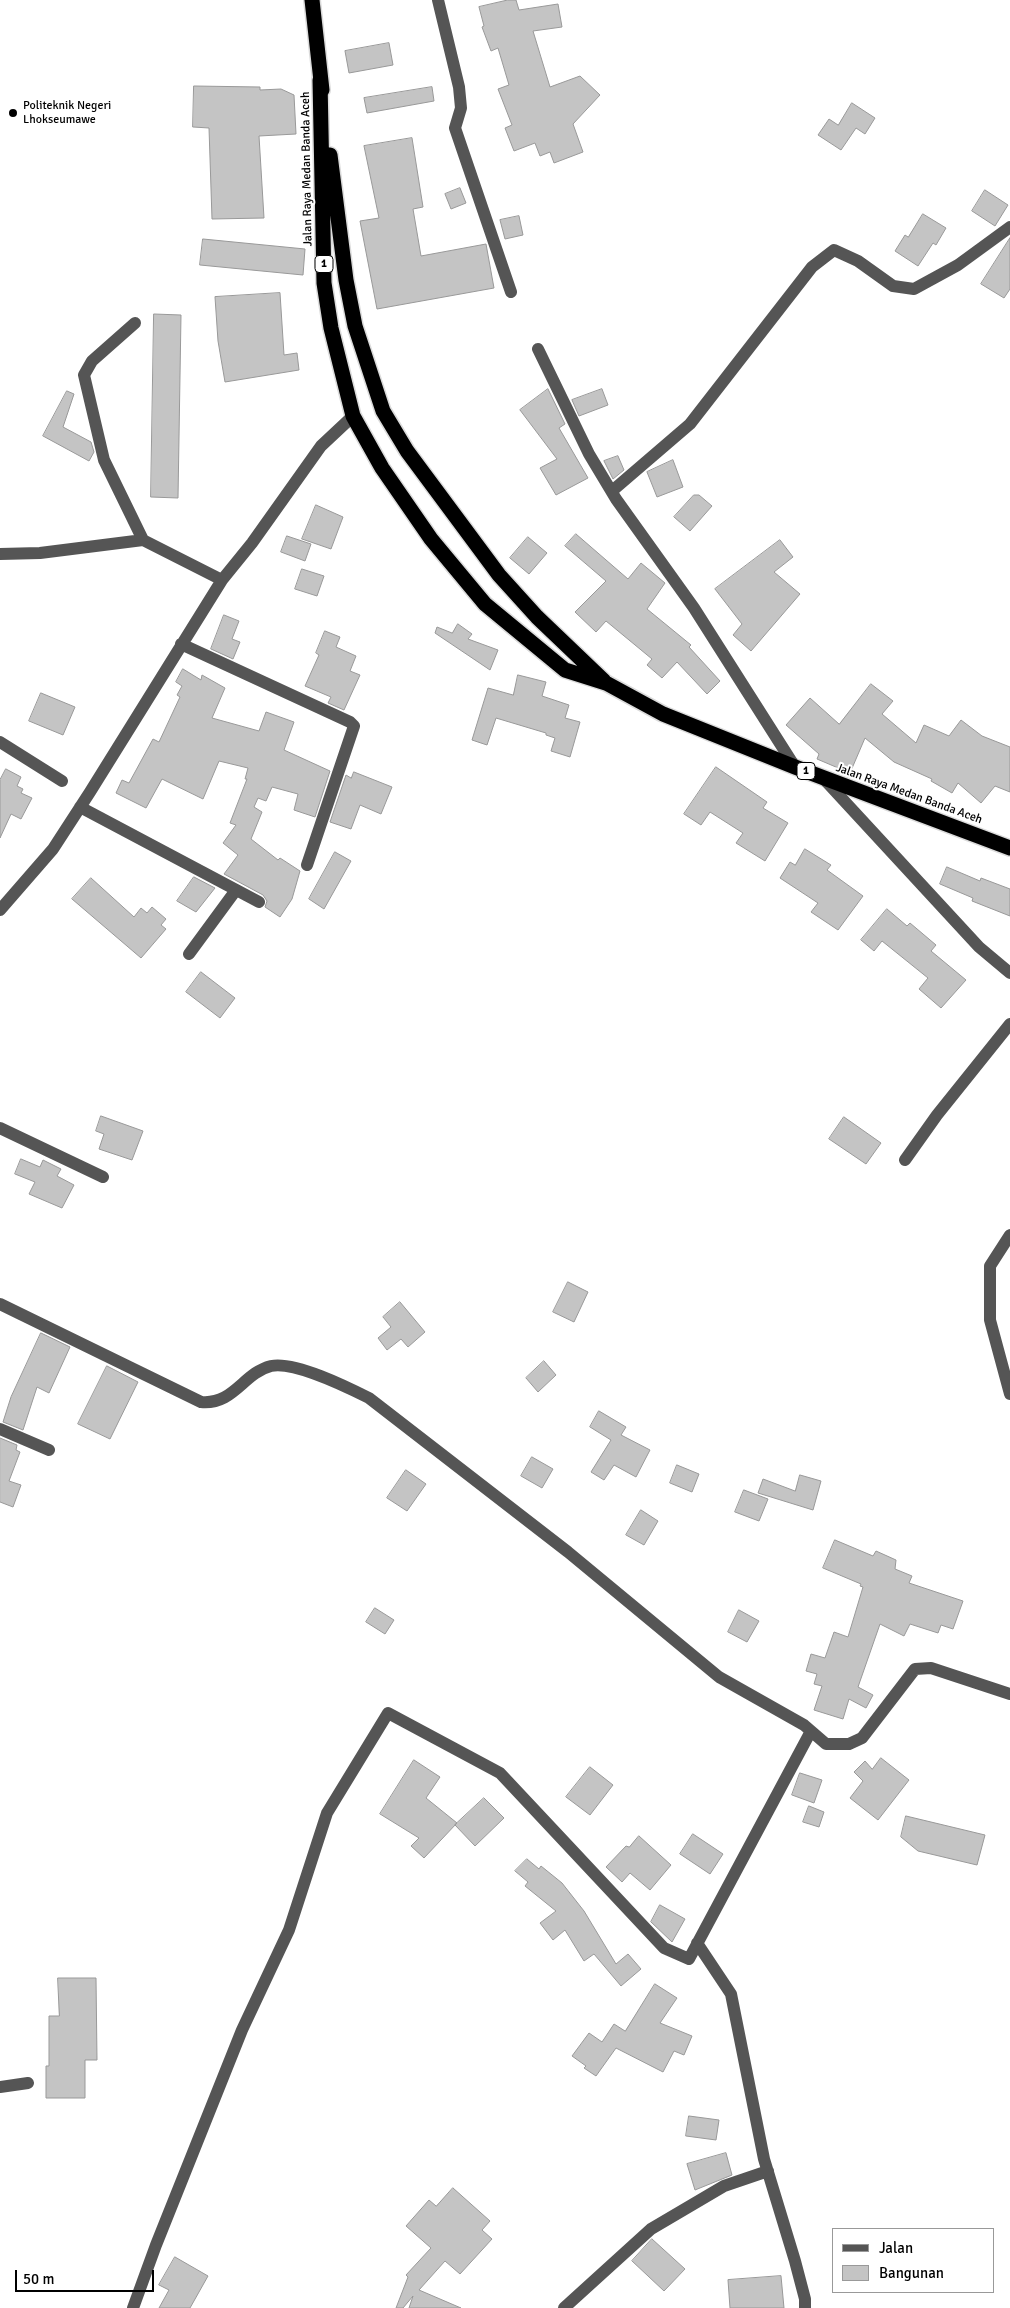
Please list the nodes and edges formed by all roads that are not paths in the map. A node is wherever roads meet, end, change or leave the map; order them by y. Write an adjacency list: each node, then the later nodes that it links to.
1 (312, 0): 3 (highway, Jalan Raya Medan Banda Aceh / 1)
2 (438, 0): 5 (street)
3 (320, 80): 8 (highway, Jalan Raya Medan Banda Aceh / 1); 14 (highway, Jalan Raya Medan Banda Aceh / 1)
4 (1010, 227): 9 (street)
5 (511, 292)
6 (134, 323): 10 (street)
7 (538, 349): 9 (street)
8 (352, 416): 12 (street); 14 (highway, Jalan Raya Medan Banda Aceh / 1)
9 (612, 491): 16 (street)
10 (143, 540): 11 (street); 12 (street)
11 (0, 554)
12 (222, 580): 13 (street)
13 (181, 644): 19 (street); 21 (street)
14 (606, 684): 16 (highway, Jalan Raya Medan Banda Aceh / 1)
15 (0, 742): 18 (street)
16 (795, 767): 17 (highway, Jalan Raya Medan Banda Aceh / 1)
17 (822, 778): 20 (highway, Jalan Raya Medan Banda Aceh / 1); 26 (street)
18 (62, 781)
19 (80, 807): 22 (street); 24 (street)
20 (1010, 848)
21 (307, 865)
22 (236, 890): 23 (street); 25 (street)
23 (259, 902)
24 (0, 910)
25 (189, 954)
26 (1010, 973)
27 (1010, 1024): 29 (street)
28 (0, 1128): 30 (street)
29 (905, 1160)
30 (103, 1177)
31 (1010, 1235): 33 (street)
32 (0, 1304): 37 (street)
33 (1010, 1394)
34 (0, 1429): 35 (street)
35 (49, 1450)
36 (1010, 1694): 37 (street)
37 (811, 1731): 38 (street)
38 (698, 1943): 41 (street); 42 (street)
39 (28, 2083): 40 (street)
40 (0, 2087)
41 (768, 2171): 43 (street); 44 (street)
42 (133, 2308)
43 (564, 2308)
44 (805, 2308)

